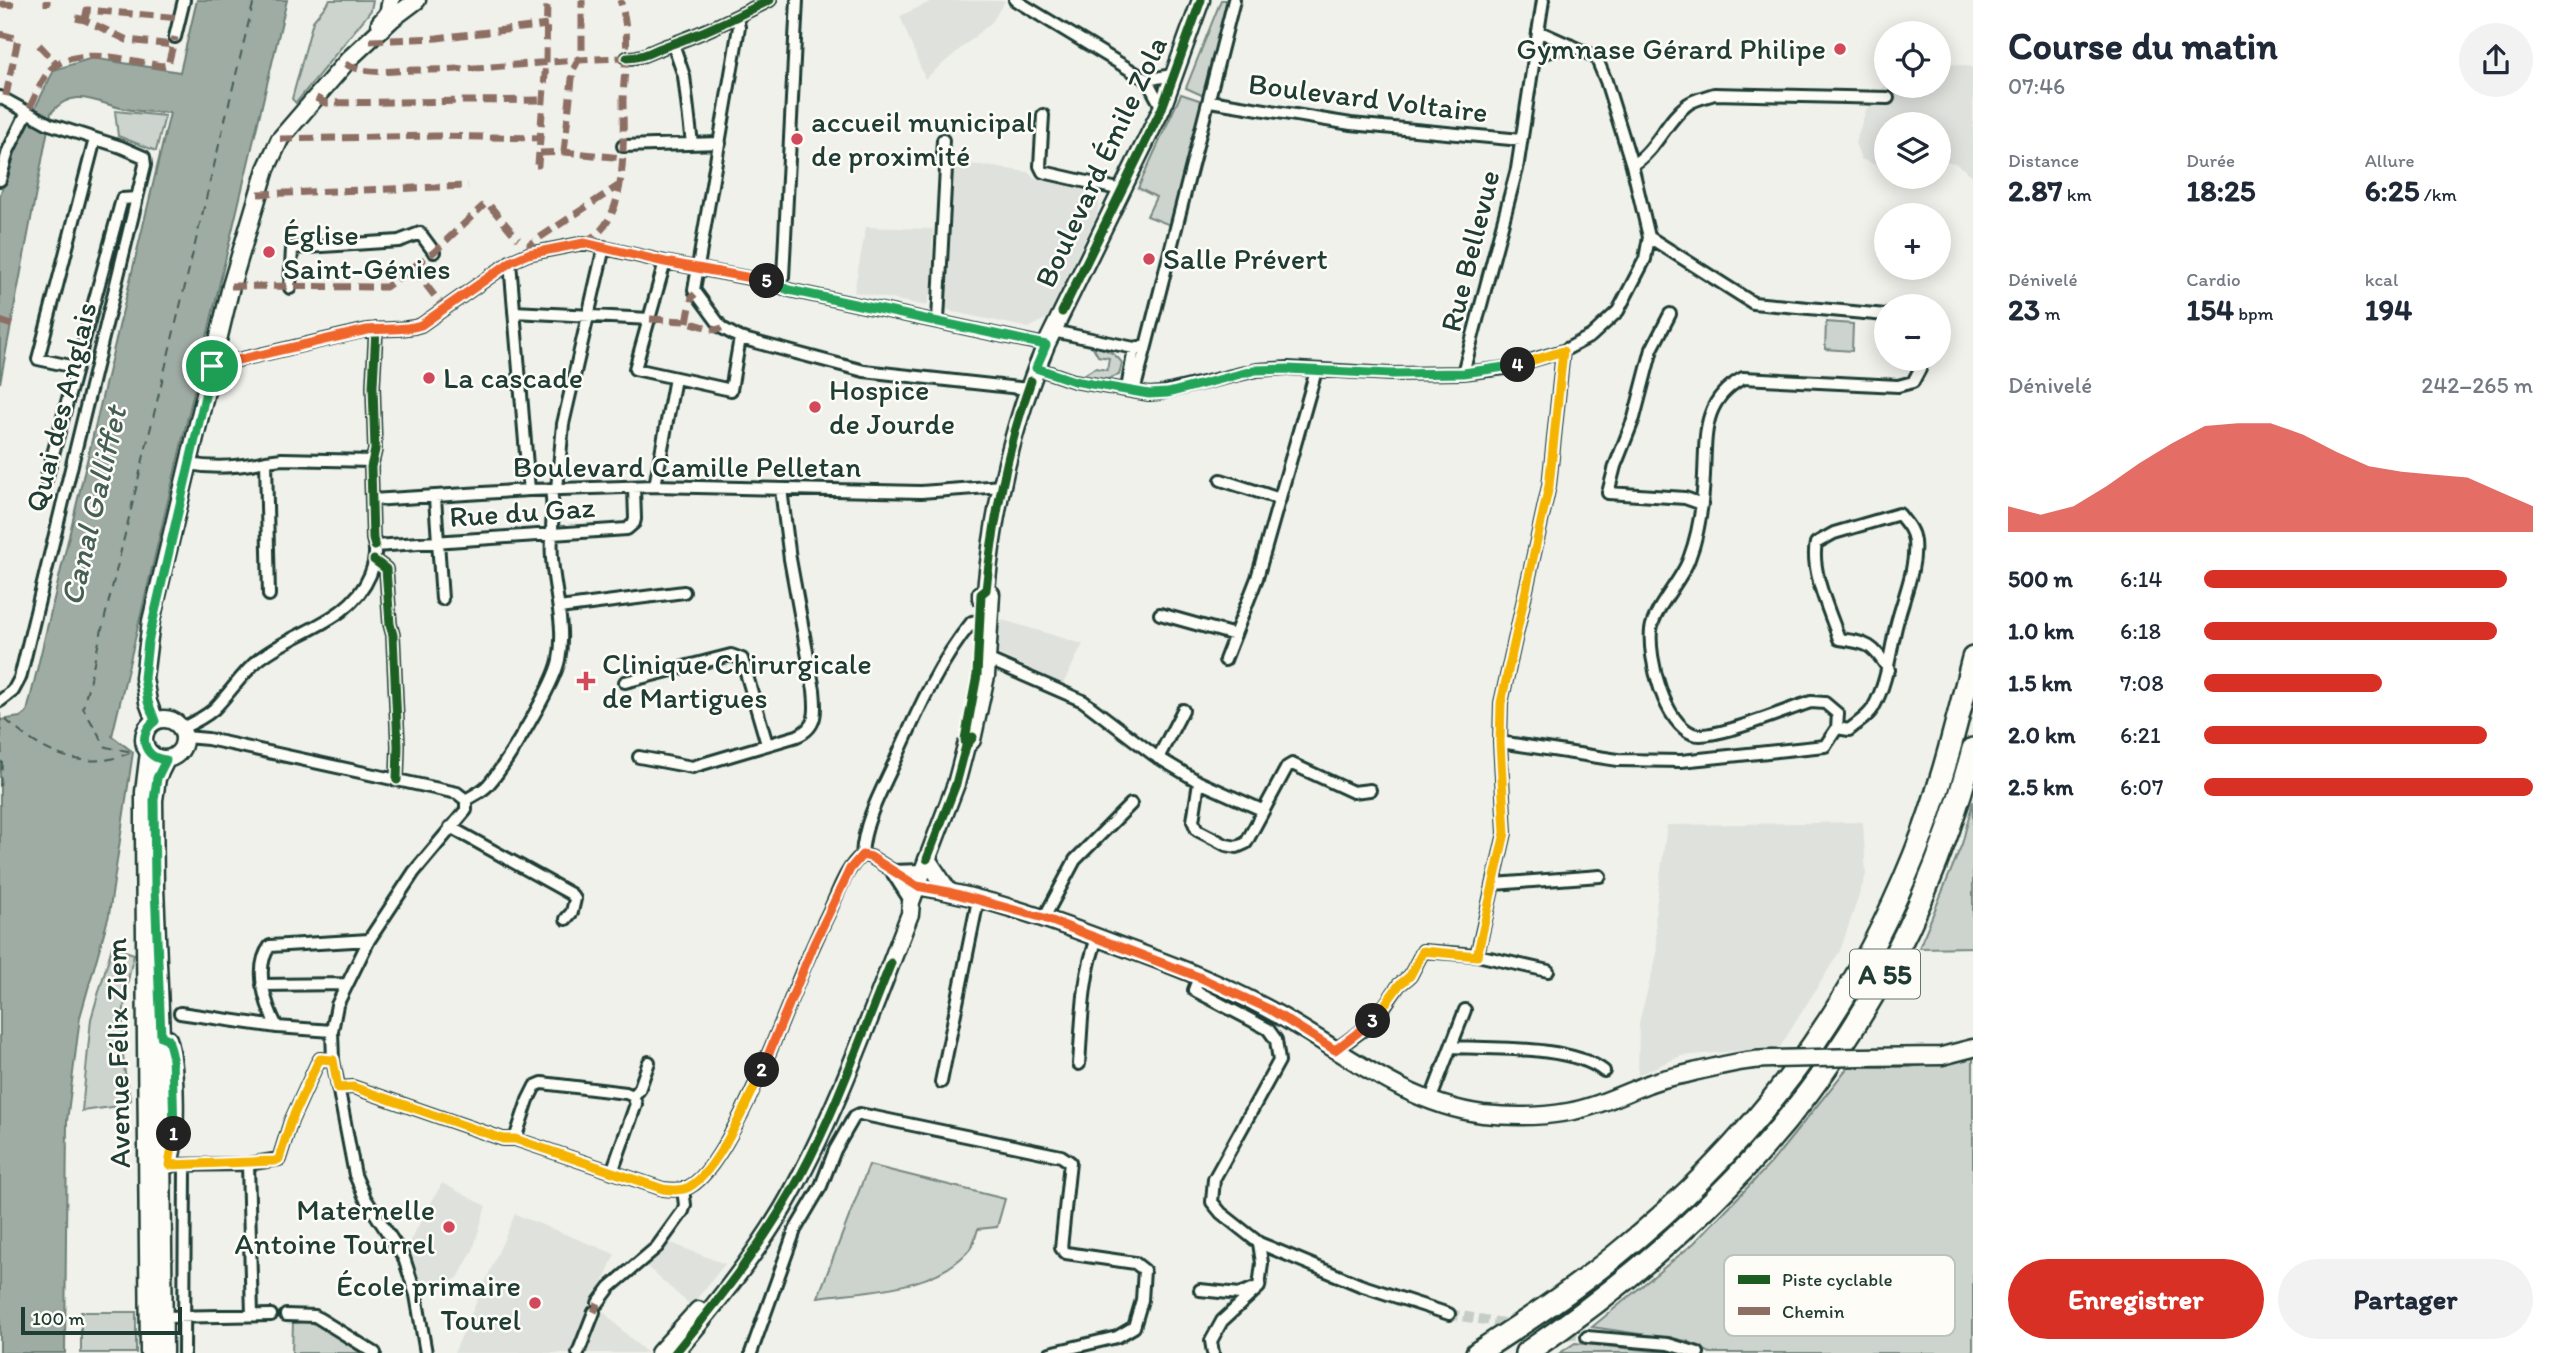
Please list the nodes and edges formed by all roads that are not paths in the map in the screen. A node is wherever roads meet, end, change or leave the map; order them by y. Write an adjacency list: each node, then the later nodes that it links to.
1 (184, 0): 13 (street)
2 (382, 0): 18 (main road)
3 (391, 0): 18 (main road)
4 (417, 0): 18 (main road)
5 (770, 0): 11 (street)
6 (797, 0): 43 (street)
7 (1015, 0): 20 (street)
8 (1201, 0): 19 (main road, Boulevard Émile Zola)
9 (1234, 0): 23 (street)
10 (1543, 0): 12 (street, Rue Bellevue)
11 (737, 18): 14 (street); 30 (street)
12 (1538, 31): 15 (street); 16 (street, Rue Bellevue)
13 (175, 37)
14 (673, 44): 17 (street); 31 (street)
15 (1570, 45): 16 (street); 33 (street)
16 (1535, 57): 29 (street, Rue Bellevue)
17 (627, 58)
18 (349, 59): 56 (main road)
19 (1176, 74): 20 (street); 24 (main road, Boulevard Émile Zola)
20 (1147, 80): 24 (street)
21 (0, 97): 25 (street, Quai des Anglais)
22 (1874, 98): 33 (street)
23 (1210, 101): 29 (street, Boulevard Voltaire); 54 (street)
24 (1162, 108): 35 (main road, Boulevard Émile Zola)
25 (26, 112): 27 (street, Quai des Anglais); 34 (street)
26 (1043, 115): 35 (street)
27 (95, 139): 36 (street, Quai des Anglais); 57 (street)
28 (943, 140): 50 (street)
29 (1521, 140): 61 (street, Rue Bellevue)
30 (720, 143): 31 (street); 42 (street)
31 (692, 144): 32 (street)
32 (623, 146)
33 (1632, 165): 37 (street)
34 (0, 180)
35 (1122, 191): 53 (main road, Boulevard Émile Zola)
36 (137, 198): 57 (street, Quai des Anglais); 96 (street, Quai des Anglais)
37 (1649, 236): 48 (street); 55 (street)
38 (604, 247): 40 (street); 41 (street); 46 (street)
39 (434, 252): 44 (street)
40 (510, 262): 45 (street); 51 (street)
41 (665, 262): 42 (street); 49 (street)
42 (698, 268): 43 (street); 52 (street)
43 (778, 286): 50 (street)
44 (290, 288)
45 (514, 312): 46 (street); 75 (street)
46 (588, 314): 49 (street); 73 (street)
47 (1670, 314): 79 (street)
48 (1874, 314)
49 (649, 318): 62 (street)
50 (938, 320): 53 (street)
51 (376, 329): 56 (street); 66 (street)
52 (740, 338): 62 (street); 63 (street)
53 (1049, 338): 54 (street); 58 (main road, Boulevard Émile Zola)
54 (1140, 347): 64 (street)
55 (1563, 351): 61 (street); 103 (street)
56 (212, 366): 67 (main road)
57 (75, 367): 68 (street, Quai des Anglais)
58 (1036, 368): 63 (main road, Boulevard Émile Zola); 64 (street)
59 (1316, 371): 61 (street); 64 (street); 77 (street)
60 (1919, 371): 79 (street)
61 (1464, 373)
62 (675, 378): 70 (street)
63 (1028, 389): 71 (main road, Boulevard Émile Zola)
64 (1131, 390)
65 (266, 461): 66 (street); 67 (street); 85 (street)
66 (372, 461): 78 (street)
67 (189, 464): 99 (main road)
68 (46, 480)
69 (1221, 480): 77 (street)
70 (655, 486): 72 (street, Boulevard Camille Pelletan); 74 (street, Boulevard Camille Pelletan)
71 (1002, 486): 74 (street, Boulevard Camille Pelletan); 89 (main road, Boulevard Émile Zola)
72 (635, 487): 73 (street, Boulevard Camille Pelletan); 80 (street, Rue du Gaz)
73 (554, 489): 75 (street, Boulevard Camille Pelletan); 80 (street)
74 (781, 489): 104 (street)
75 (529, 490): 76 (street, Boulevard Camille Pelletan)
76 (435, 498): 78 (street, Boulevard Camille Pelletan); 81 (street)
77 (1280, 499): 90 (street)
78 (372, 500): 82 (street)
79 (1702, 503): 100 (street)
80 (553, 533): 81 (street, Rue du Gaz); 87 (street)
81 (437, 542): 82 (street, Rue du Gaz); 86 (street)
82 (375, 546): 83 (street)
83 (374, 560): 98 (street); 110 (street)
84 (684, 592): 87 (street)
85 (269, 595)
86 (442, 599)
87 (559, 608): 113 (street)
88 (1160, 614): 90 (street)
89 (984, 622): 91 (main road, Boulevard Émile Zola); 117 (street)
90 (1235, 635): 93 (street)
91 (982, 658): 108 (street); 118 (main road, Boulevard Émile Zola)
92 (1973, 658): 159 (highway, A 55)
93 (1225, 660)
94 (1889, 670): 94 (street); 100 (street)
95 (625, 682): 104 (street)
96 (0, 701)
97 (1183, 710): 108 (street)
98 (205, 716): 101 (street); 102 (street)
99 (155, 721): 101 (main road); 106 (main road)
100 (1837, 728): 103 (street)
101 (183, 733): 102 (street); 109 (main road)
102 (205, 738): 110 (street)
103 (1500, 742): 121 (street)
104 (767, 744): 107 (street)
105 (1973, 749): 157 (highway, A 55)
106 (149, 752): 109 (main road); 167 (main road, Avenue Félix Ziem)
107 (639, 757)
108 (1158, 758): 111 (street)
109 (166, 760): 152 (main road, Avenue Félix Ziem)
110 (397, 780): 113 (street)
111 (1199, 782): 115 (street); 115 (street)
112 (1370, 790): 115 (street)
113 (466, 800): 116 (street)
114 (1131, 804): 126 (street)
115 (1262, 810)
116 (450, 827): 127 (street); 129 (street)
117 (862, 855): 119 (street); 154 (street)
118 (925, 864): 119 (street); 122 (main road, Boulevard Émile Zola); 123 (main road)
119 (892, 871): 122 (street); 125 (street)
120 (1600, 876): 121 (street)
121 (1494, 884): 130 (street)
122 (917, 886): 123 (main road); 125 (main road, Boulevard Émile Zola)
123 (949, 892): 124 (main road)
124 (978, 900): 126 (main road); 146 (street)
125 (911, 902): 173 (main road); 174 (main road)
126 (1044, 918): 128 (main road)
127 (566, 919)
128 (1098, 937): 132 (main road); 144 (street)
129 (369, 940): 133 (street); 134 (street)
130 (1477, 956): 131 (street); 141 (street)
131 (1548, 971)
132 (1199, 977): 141 (main road); 155 (street)
133 (347, 984): 134 (street); 138 (street)
134 (262, 985): 137 (street)
135 (1465, 1010): 139 (street)
136 (180, 1013): 137 (street)
137 (277, 1027): 138 (street)
138 (332, 1031): 142 (street)
139 (1451, 1047): 145 (street); 149 (street)
140 (1973, 1048): 149 (main road, bridge)
141 (1335, 1050): 149 (main road)
142 (333, 1060): 147 (street); 151 (street)
143 (649, 1062): 148 (street)
144 (1079, 1063)
145 (1604, 1071)
146 (941, 1082)
147 (338, 1088): 150 (street); 171 (street)
148 (633, 1096): 150 (street); 153 (street)
149 (1430, 1101)
150 (515, 1139): 153 (street)
151 (248, 1164): 152 (street); 161 (street)
152 (172, 1165): 164 (main road, Avenue Félix Ziem); 165 (street, Avenue Félix Ziem)
153 (612, 1172): 154 (street)
154 (682, 1189): 172 (street)
155 (1259, 1243): 156 (street); 160 (street)
156 (1255, 1288): 158 (street); 177 (street)
157 (1615, 1289): 180 (highway, A 55); 181 (highway)
158 (1200, 1290)
159 (1547, 1307): 178 (highway); 179 (highway, A 55)
160 (1449, 1314)
161 (252, 1315): 162 (street); 165 (street)
162 (271, 1315)
163 (286, 1315): 170 (street)
164 (163, 1317): 165 (street); 168 (main road, Avenue Félix Ziem)
165 (184, 1317): 169 (street, Avenue Félix Ziem)
166 (1587, 1337): 182 (street)
167 (149, 1353)
168 (164, 1353)
169 (184, 1353)
170 (375, 1353)
171 (426, 1353)
172 (578, 1353)
173 (659, 1353)
174 (675, 1353)
175 (751, 1353): 176 (street)
176 (1050, 1353)
177 (1213, 1353)
178 (1463, 1353)
179 (1477, 1353)
180 (1526, 1353)
181 (1535, 1353)
182 (1698, 1353)

